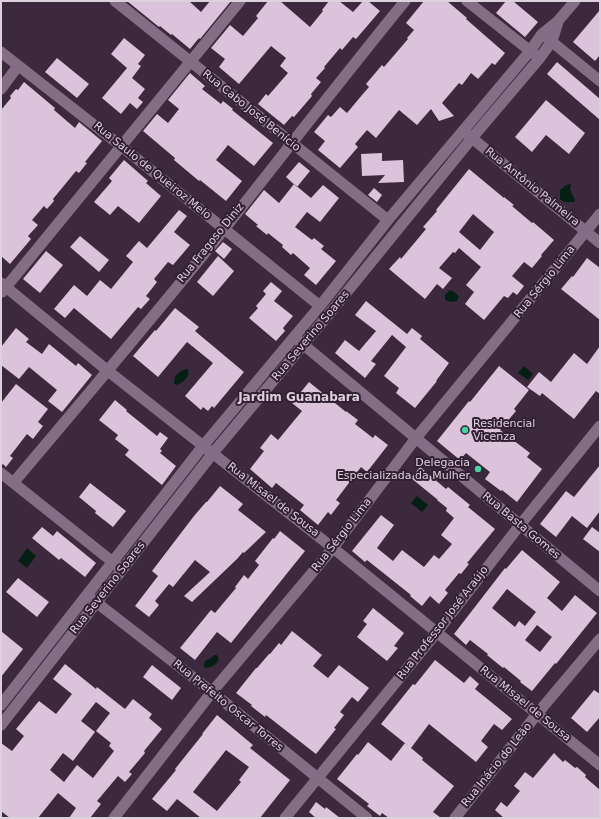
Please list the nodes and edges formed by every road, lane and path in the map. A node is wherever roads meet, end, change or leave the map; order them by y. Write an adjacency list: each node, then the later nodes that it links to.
1 (115, 1): 12 (street, Rua Cabo José Benício)
2 (240, 1): 12 (street)
3 (405, 1): 18 (street, Rua Fragoso Diniz)
4 (468, 1): 9 (street)
5 (575, 1): 6 (street, Rua Severino Soares)
6 (558, 21): 7 (street, Rua Severino Soares); 8 (street, Rua Severino Soares)
7 (542, 34): 8 (street); 9 (street, Rua Severino Soares)
8 (552, 41): 11 (street, Rua Severino Soares); 14 (street)
9 (530, 51): 11 (street); 16 (street, Rua Severino Soares)
10 (1, 52): 13 (street, Rua Saulo de Queiroz Melo)
11 (539, 59): 17 (street, Rua Severino Soares)
12 (190, 61): 18 (street, Rua Cabo José Benício); 19 (street)
13 (18, 66): 15 (street); 19 (street, Rua Saulo de Queiroz Melo)
14 (600, 81)
15 (1, 89)
16 (463, 131): 17 (street, Rua Antônio Palmeira); 21 (street, Rua Severino Soares)
17 (472, 138): 23 (street, Rua Antônio Palmeira); 28 (street, Rua Severino Soares)
18 (291, 143): 21 (street, Rua Cabo José Benício); 22 (street, Rua Fragoso Diniz)
19 (121, 146): 22 (street, Rua Saulo de Queiroz Melo); 25 (street)
20 (600, 214): 23 (street, Rua Sérgio Lima)
21 (388, 220): 26 (street, Rua Severino Soares)
22 (224, 229): 26 (street, Rua Saulo de Queiroz Melo); 29 (street, Rua Fragoso Diniz)
23 (586, 231): 24 (street, Rua Antônio Palmeira); 31 (street, Rua Sérgio Lima)
24 (600, 243)
25 (3, 288): 29 (street, Rua Misael de Sousa)
26 (320, 306): 27 (street, Rua Severino Soares)
27 (295, 337): 28 (street, Rua Basta Gomes); 32 (street, Rua Severino Soares)
28 (304, 345): 31 (street, Rua Basta Gomes); 33 (street, Rua Severino Soares)
29 (108, 371): 32 (street, Rua Misael de Sousa); 35 (street, Rua Fragoso Diniz)
30 (600, 426): 36 (street, Rua Professor José Araújo)
31 (416, 438): 36 (street, Rua Basta Gomes); 37 (street, Rua Sérgio Lima)
32 (203, 446): 33 (street, Rua Misael de Sousa); 38 (street, Rua Severino Soares)
33 (213, 453): 37 (street, Rua Misael de Sousa); 39 (street, Rua Severino Soares)
34 (1, 473): 35 (street)
35 (14, 482): 38 (street)
36 (520, 525): 40 (street, Rua Basta Gomes); 43 (street, Rua Professor José Araújo)
37 (333, 548): 43 (street, Rua Misael de Sousa); 45 (street, Rua Sérgio Lima)
38 (113, 563): 39 (street); 41 (street, Rua Severino Soares)
39 (122, 570): 42 (street, Rua Severino Soares)
40 (600, 591)
41 (87, 596): 42 (street, Rua Prefeito Oscar Torres); 46 (street, Rua Severino Soares)
42 (97, 603): 45 (street, Rua Prefeito Oscar Torres); 48 (street, Rua Severino Soares)
43 (437, 632): 47 (street, Rua Misael de Sousa); 50 (street, Rua Professor José Araújo)
44 (600, 639): 47 (street, Rua Inácio do Leão)
45 (212, 692): 50 (street, Rua Prefeito Oscar Torres); 51 (street, Rua Sérgio Lima)
46 (1, 705)
47 (537, 714): 49 (street, Rua Misael de Sousa); 54 (street, Rua Inácio do Leão)
48 (1, 725)
49 (600, 765)
50 (318, 778): 52 (street, Rua Professor José Araújo); 53 (street, Rua Prefeito Oscar Torres)
51 (114, 818)
52 (285, 818)
53 (367, 818)
54 (454, 818)

